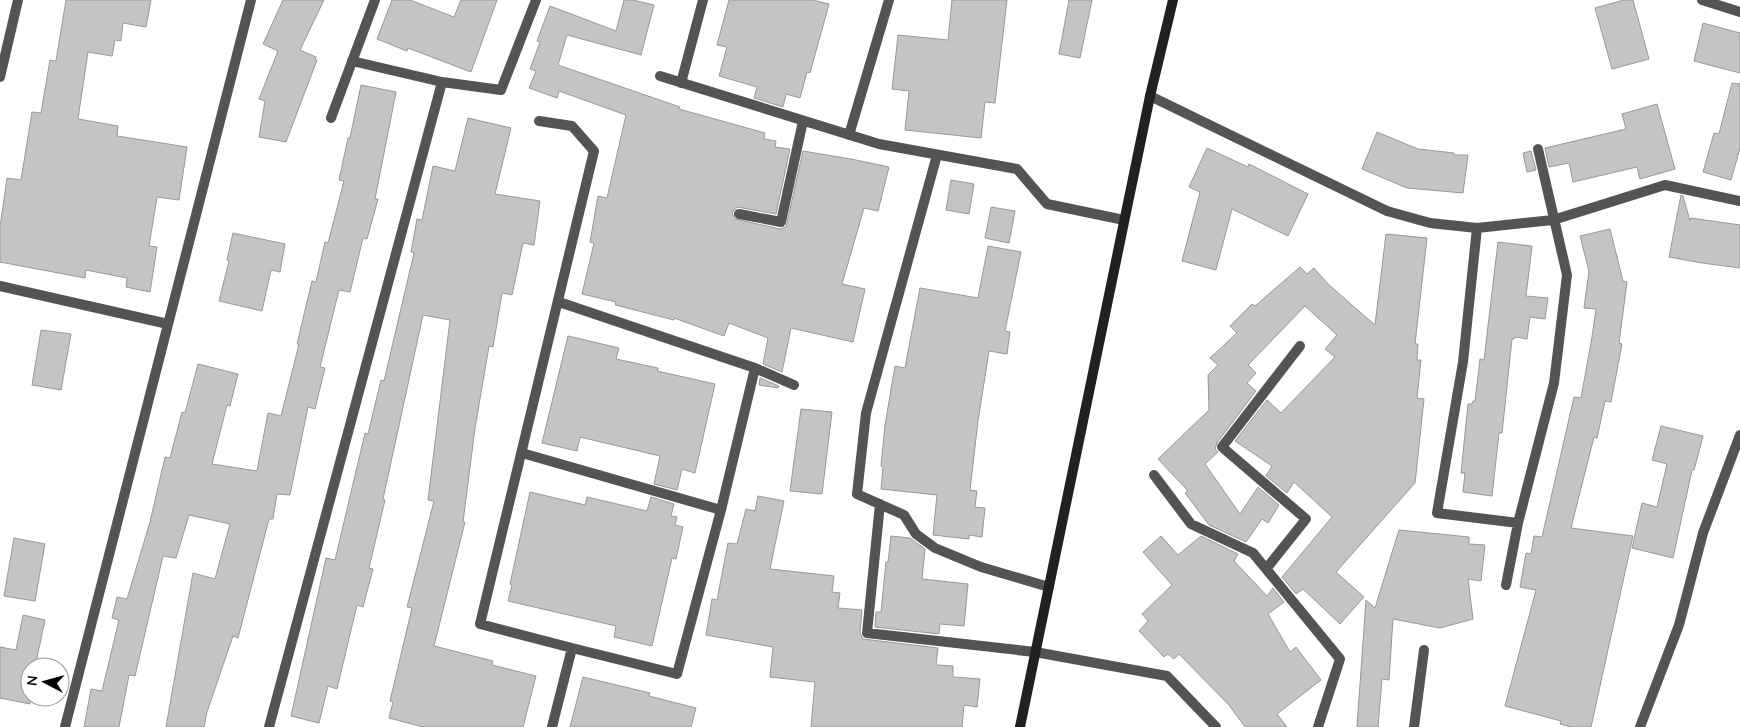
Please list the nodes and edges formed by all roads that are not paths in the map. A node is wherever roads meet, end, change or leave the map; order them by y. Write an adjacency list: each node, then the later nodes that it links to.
1 (18, 0): 12 (street)
2 (252, 0): 29 (street)
3 (375, 0): 10 (street)
4 (536, 0): 13 (street)
5 (703, 0): 14 (street)
6 (889, 0): 19 (street)
7 (1173, 0): 15 (street)
8 (1702, 0): 9 (street)
9 (1740, 12)
10 (352, 61): 13 (street); 16 (street)
11 (660, 76): 14 (street)
12 (0, 77)
13 (442, 82): 46 (street)
14 (680, 83): 18 (street)
15 (1150, 96): 24 (street); 26 (street)
16 (331, 118)
17 (539, 121): 28 (street)
18 (803, 121): 19 (street); 23 (street)
19 (849, 135): 21 (street)
20 (1538, 149): 25 (street)
21 (937, 155): 24 (street); 36 (street)
22 (1740, 201): 25 (street)
23 (739, 214)
24 (1124, 220): 41 (street)
25 (1553, 220): 26 (street); 38 (street)
26 (1476, 228): 38 (street)
27 (0, 286): 29 (street)
28 (559, 302): 31 (street); 34 (street)
29 (168, 324): 45 (street)
30 (1300, 346): 39 (street)
31 (755, 368): 32 (street); 37 (street)
32 (794, 385)
33 (1740, 435): 52 (street)
34 (522, 453): 37 (street); 42 (street)
35 (1154, 475): 39 (street)
36 (880, 504): 41 (street); 44 (street)
37 (721, 510): 42 (street)
38 (1518, 524): 40 (street)
39 (1266, 570): 50 (street)
40 (1506, 585)
41 (1048, 587): 44 (street)
42 (572, 648): 47 (street)
43 (1424, 650): 51 (street)
44 (1035, 652): 48 (street); 49 (street)
45 (64, 727)
46 (269, 727)
47 (552, 727)
48 (1020, 727)
49 (1216, 727)
50 (1318, 727)
51 (1414, 727)
52 (1640, 727)

